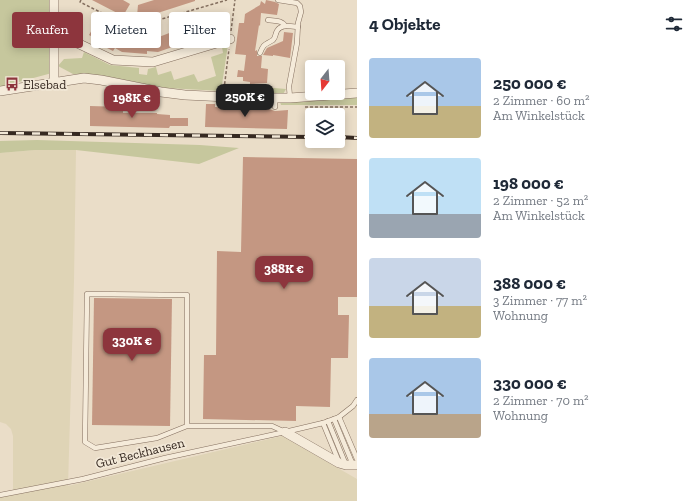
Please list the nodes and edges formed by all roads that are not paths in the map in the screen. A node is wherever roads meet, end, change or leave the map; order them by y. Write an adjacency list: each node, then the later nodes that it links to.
1 (54, 0): 3 (street)
2 (278, 0): 6 (lane)
3 (54, 12)
4 (268, 20): 5 (lane)
5 (285, 26): 6 (lane); 10 (lane)
6 (298, 27): 14 (lane)
7 (83, 46): 9 (street)
8 (54, 48): 11 (street)
9 (200, 48)
10 (260, 52)
11 (54, 83): 12 (street); 14 (street)
12 (0, 91)
13 (357, 93): 14 (street)
14 (290, 98)
15 (357, 400): 16 (lane)
16 (336, 418): 17 (lane, Gut Beckhausen); 21 (lane)
17 (328, 421): 18 (lane, Gut Beckhausen); 21 (lane)
18 (323, 423): 20 (lane, Gut Beckhausen); 21 (lane)
19 (187, 426): 19 (lane); 20 (lane)
20 (286, 432): 21 (street); 22 (lane, Gut Beckhausen)
21 (350, 463)
22 (0, 495)

